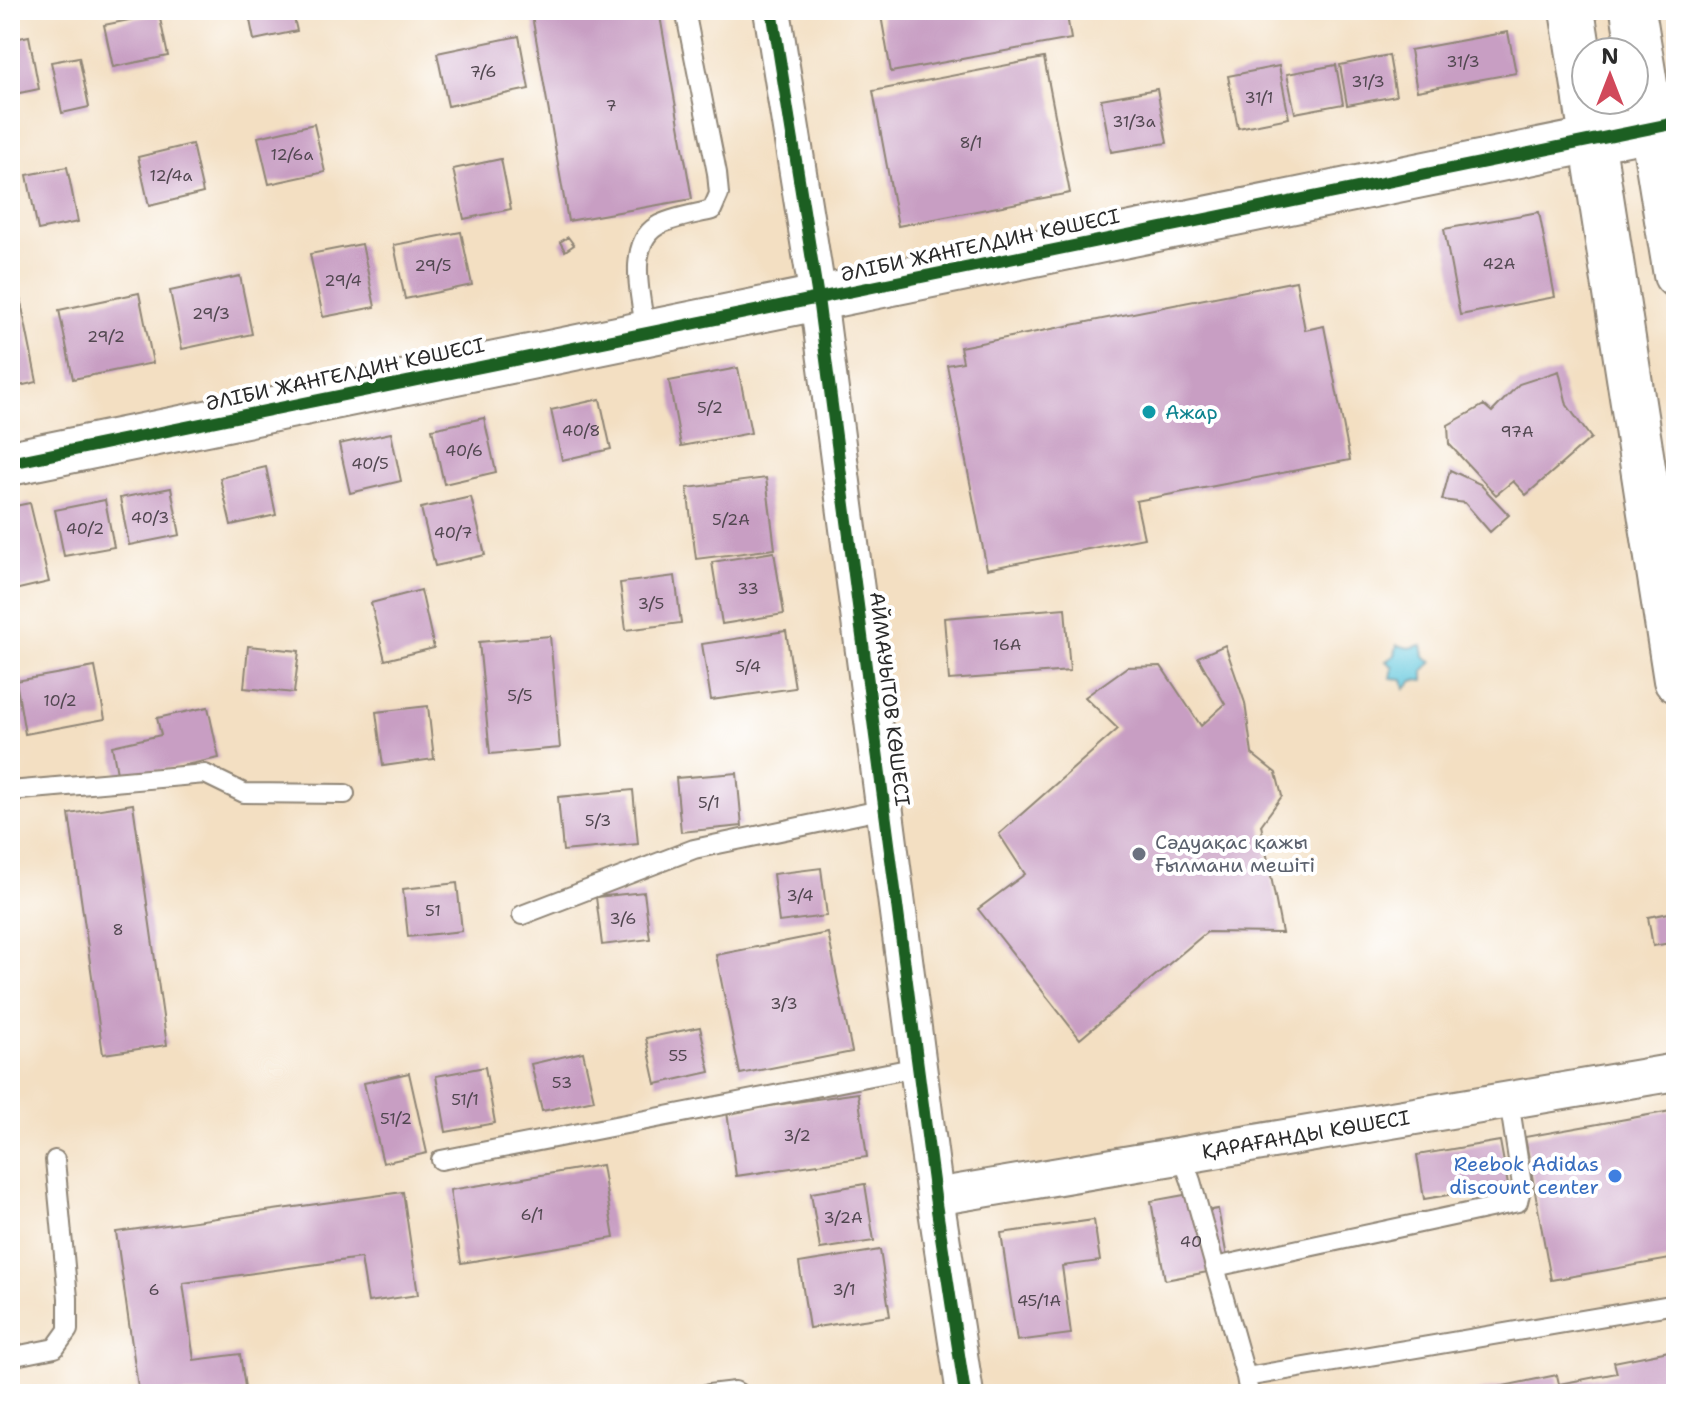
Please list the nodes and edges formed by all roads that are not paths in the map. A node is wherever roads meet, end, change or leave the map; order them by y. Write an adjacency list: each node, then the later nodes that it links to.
1 (685, 10): 12 (lane)
2 (772, 10): 11 (street, АЙМАУЫТОВ КӨШЕСІ)
3 (1572, 10): 5 (street)
4 (1633, 10): 9 (street)
5 (1576, 36)
6 (1576, 116): 11 (street, ӘЛІБИ ЖАНГЕЛДИН КӨШЕСІ)
7 (1588, 116): 14 (street)
8 (1606, 116): 9 (street, ӘЛІБИ ЖАНГЕЛДИН КӨШЕСІ)
9 (1664, 126): 10 (street)
10 (1676, 275)
11 (818, 298): 12 (street, ӘЛІБИ ЖАНГЕЛДИН КӨШЕСІ); 17 (street, АЙМАУЫТОВ КӨШЕСІ)
12 (646, 333): 13 (street, ӘЛІБИ ЖАНГЕЛДИН КӨШЕСІ)
13 (10, 463)
14 (1676, 680)
15 (10, 791): 16 (lane)
16 (345, 794)
17 (885, 809): 18 (lane); 19 (street, АЙМАУЫТОВ КӨШЕСІ)
18 (522, 915)
19 (918, 1067): 24 (lane); 25 (street, АЙМАУЫТОВ КӨШЕСІ)
20 (1676, 1072): 21 (street, ҚАРАҒАНДЫ КӨШЕСІ)
21 (1509, 1101): 22 (street, ҚАРАҒАНДЫ КӨШЕСІ); 26 (lane)
22 (1182, 1156): 25 (street, ҚАРАҒАНДЫ КӨШЕСІ); 26 (lane)
23 (55, 1160): 28 (lane)
24 (441, 1160)
25 (935, 1197): 32 (street, АЙМАУЫТОВ КӨШЕСІ)
26 (1215, 1267): 29 (lane)
27 (1676, 1304): 29 (lane)
28 (10, 1357)
29 (1248, 1386)
30 (709, 1394): 31 (lane)
31 (740, 1394)
32 (965, 1394)

